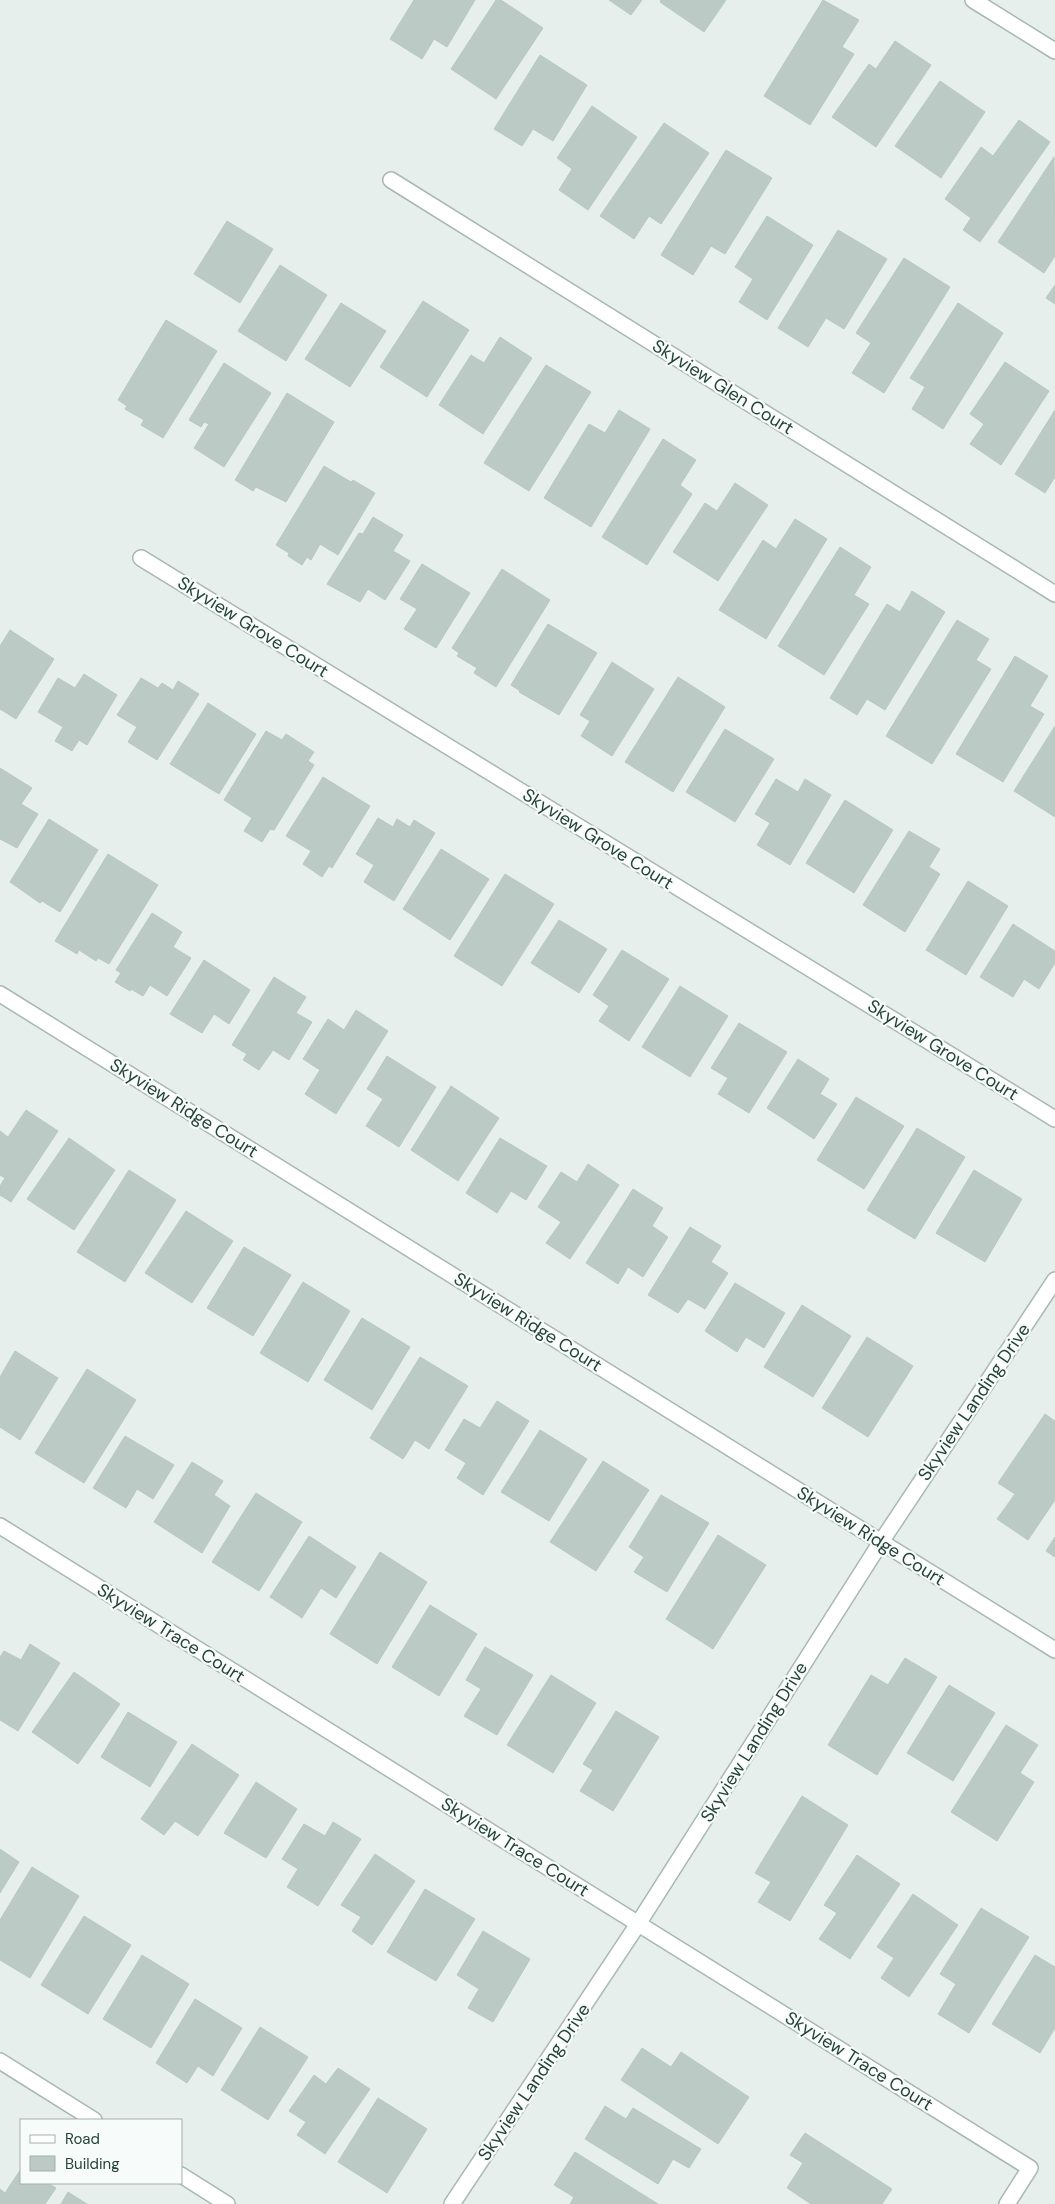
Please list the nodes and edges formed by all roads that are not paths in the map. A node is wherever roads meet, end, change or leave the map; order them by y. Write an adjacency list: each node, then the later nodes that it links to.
1 (973, 0): 2 (street)
2 (1055, 51)
3 (391, 180): 5 (street, Skyview Glen Court)
4 (141, 558): 7 (street, Skyview Grove Court)
5 (1055, 594)
6 (0, 994): 10 (street, Skyview Ridge Court)
7 (1055, 1119)
8 (1055, 1280): 10 (street, Skyview Landing Drive)
9 (0, 1526): 12 (street, Skyview Trace Court)
10 (881, 1542): 11 (street, Skyview Ridge Court); 12 (street, Skyview Landing Drive)
11 (1055, 1650)
12 (638, 1924): 17 (street, Skyview Landing Drive); 18 (street, Skyview Trace Court)
13 (0, 2061): 14 (street)
14 (92, 2119)
15 (182, 2176): 16 (street)
16 (227, 2204)
17 (452, 2204)
18 (1008, 2204)

